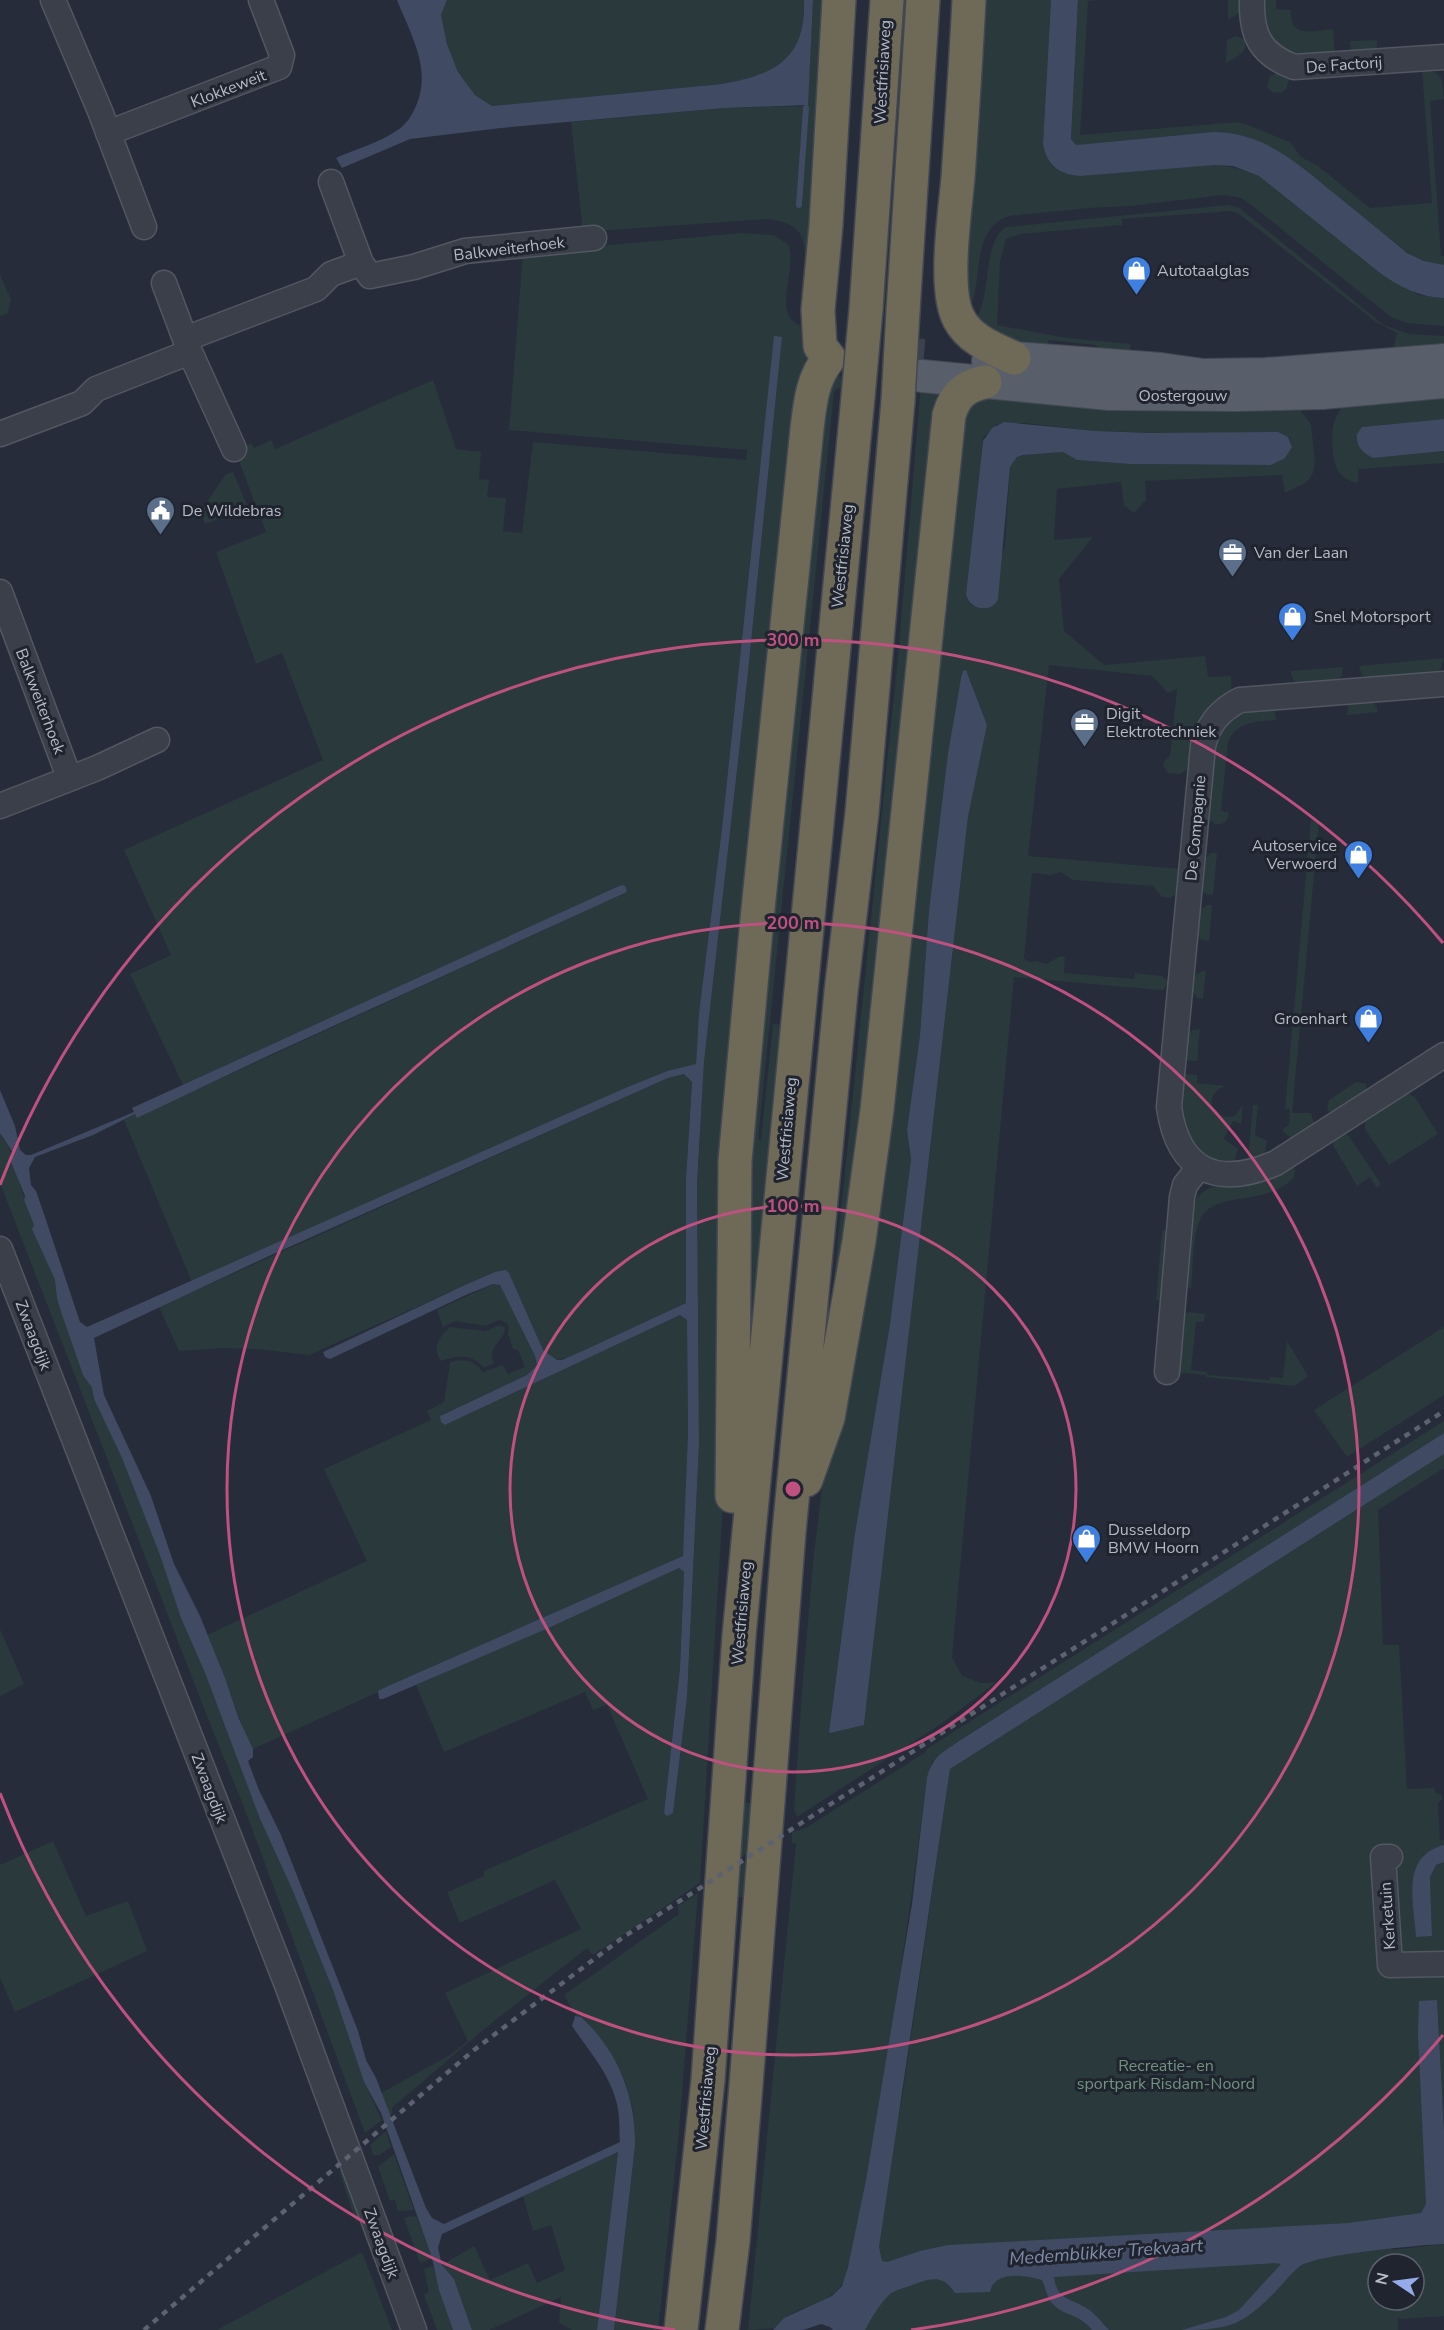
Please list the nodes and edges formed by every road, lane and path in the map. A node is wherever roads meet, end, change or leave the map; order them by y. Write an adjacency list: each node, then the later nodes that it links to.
1 (53, 0): 9 (street)
2 (261, 0): 9 (street, Klokkeweit)
3 (839, 0): 32 (highway)
4 (886, 0): 32 (highway, Westfrisiaweg, bridge)
5 (923, 0): 31 (highway, bridge)
6 (969, 0): 16 (highway)
7 (1252, 0): 8 (street, De Factorij)
8 (1444, 57)
9 (108, 133): 11 (street)
10 (331, 182): 13 (street)
11 (144, 228)
12 (594, 238): 13 (street, Balkweiterhoek)
13 (361, 263): 15 (street)
14 (164, 283): 15 (street)
15 (188, 345): 20 (street); 21 (street)
16 (1014, 358): 17 (main road, Oostergouw); 18 (main road, Oostergouw)
17 (1444, 360)
18 (985, 382): 19 (main road, Oostergouw); 31 (highway)
19 (1444, 382)
20 (0, 434)
21 (234, 449)
22 (0, 592): 25 (street, Balkweiterhoek)
23 (1444, 684): 28 (street, De Compagnie)
24 (157, 740): 25 (street)
25 (69, 777): 26 (street)
26 (0, 806)
27 (1444, 1055): 28 (street)
28 (1199, 1167): 30 (street)
29 (0, 1249): 35 (street, Zwaagdijk)
30 (1167, 1372)
31 (789, 1532): 37 (highway)
32 (739, 1636): 36 (highway, Westfrisiaweg)
33 (1390, 1857): 34 (street, Kerketuin)
34 (1444, 1964)
35 (414, 2330)
36 (681, 2330)
37 (722, 2330)

